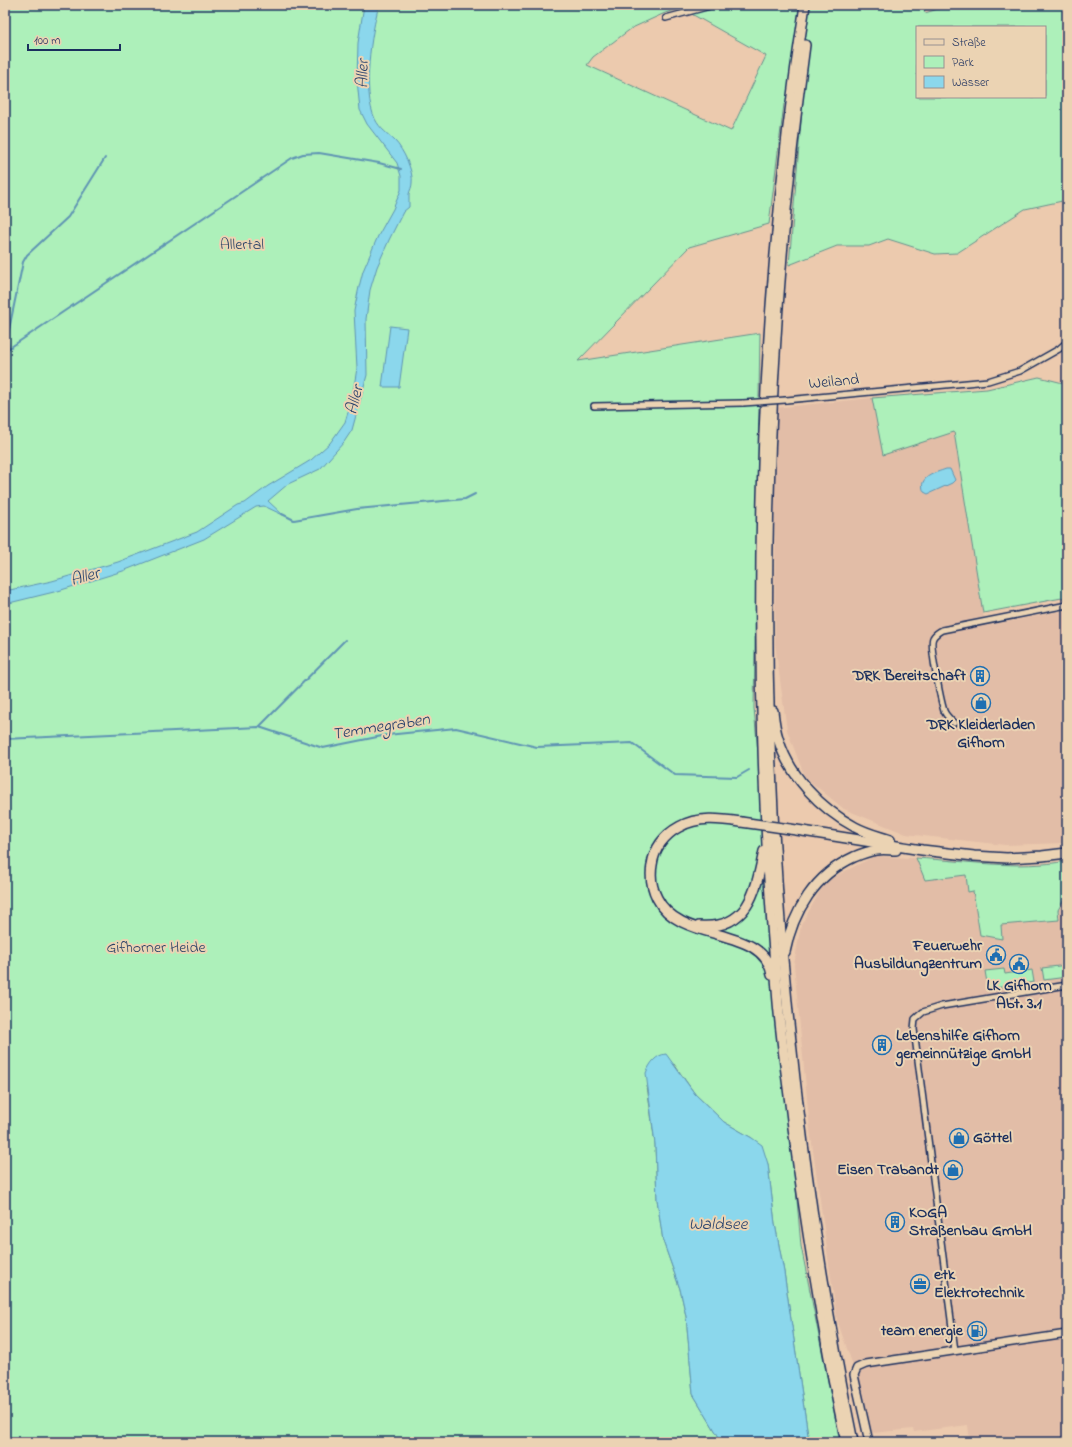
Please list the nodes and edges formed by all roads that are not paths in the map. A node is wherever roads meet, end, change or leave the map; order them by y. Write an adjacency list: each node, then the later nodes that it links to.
1 (714, 5): 4 (street)
2 (805, 5): 10 (highway)
3 (810, 5): 8 (highway)
4 (666, 18)
5 (1067, 342): 6 (street, Weiland, bridge)
6 (594, 406)
7 (1067, 606): 9 (street)
8 (768, 670): 11 (highway); 14 (highway)
9 (954, 723)
10 (766, 839): 13 (highway); 16 (highway)
11 (922, 850): 12 (highway); 13 (highway, bridge); 14 (highway)
12 (1067, 853)
13 (687, 925): 16 (highway)
14 (783, 963): 20 (highway)
15 (1067, 985): 18 (street)
16 (777, 993): 19 (highway)
17 (1067, 1334): 18 (street)
18 (955, 1351): 21 (street)
19 (846, 1442)
20 (853, 1442)
21 (869, 1442)

